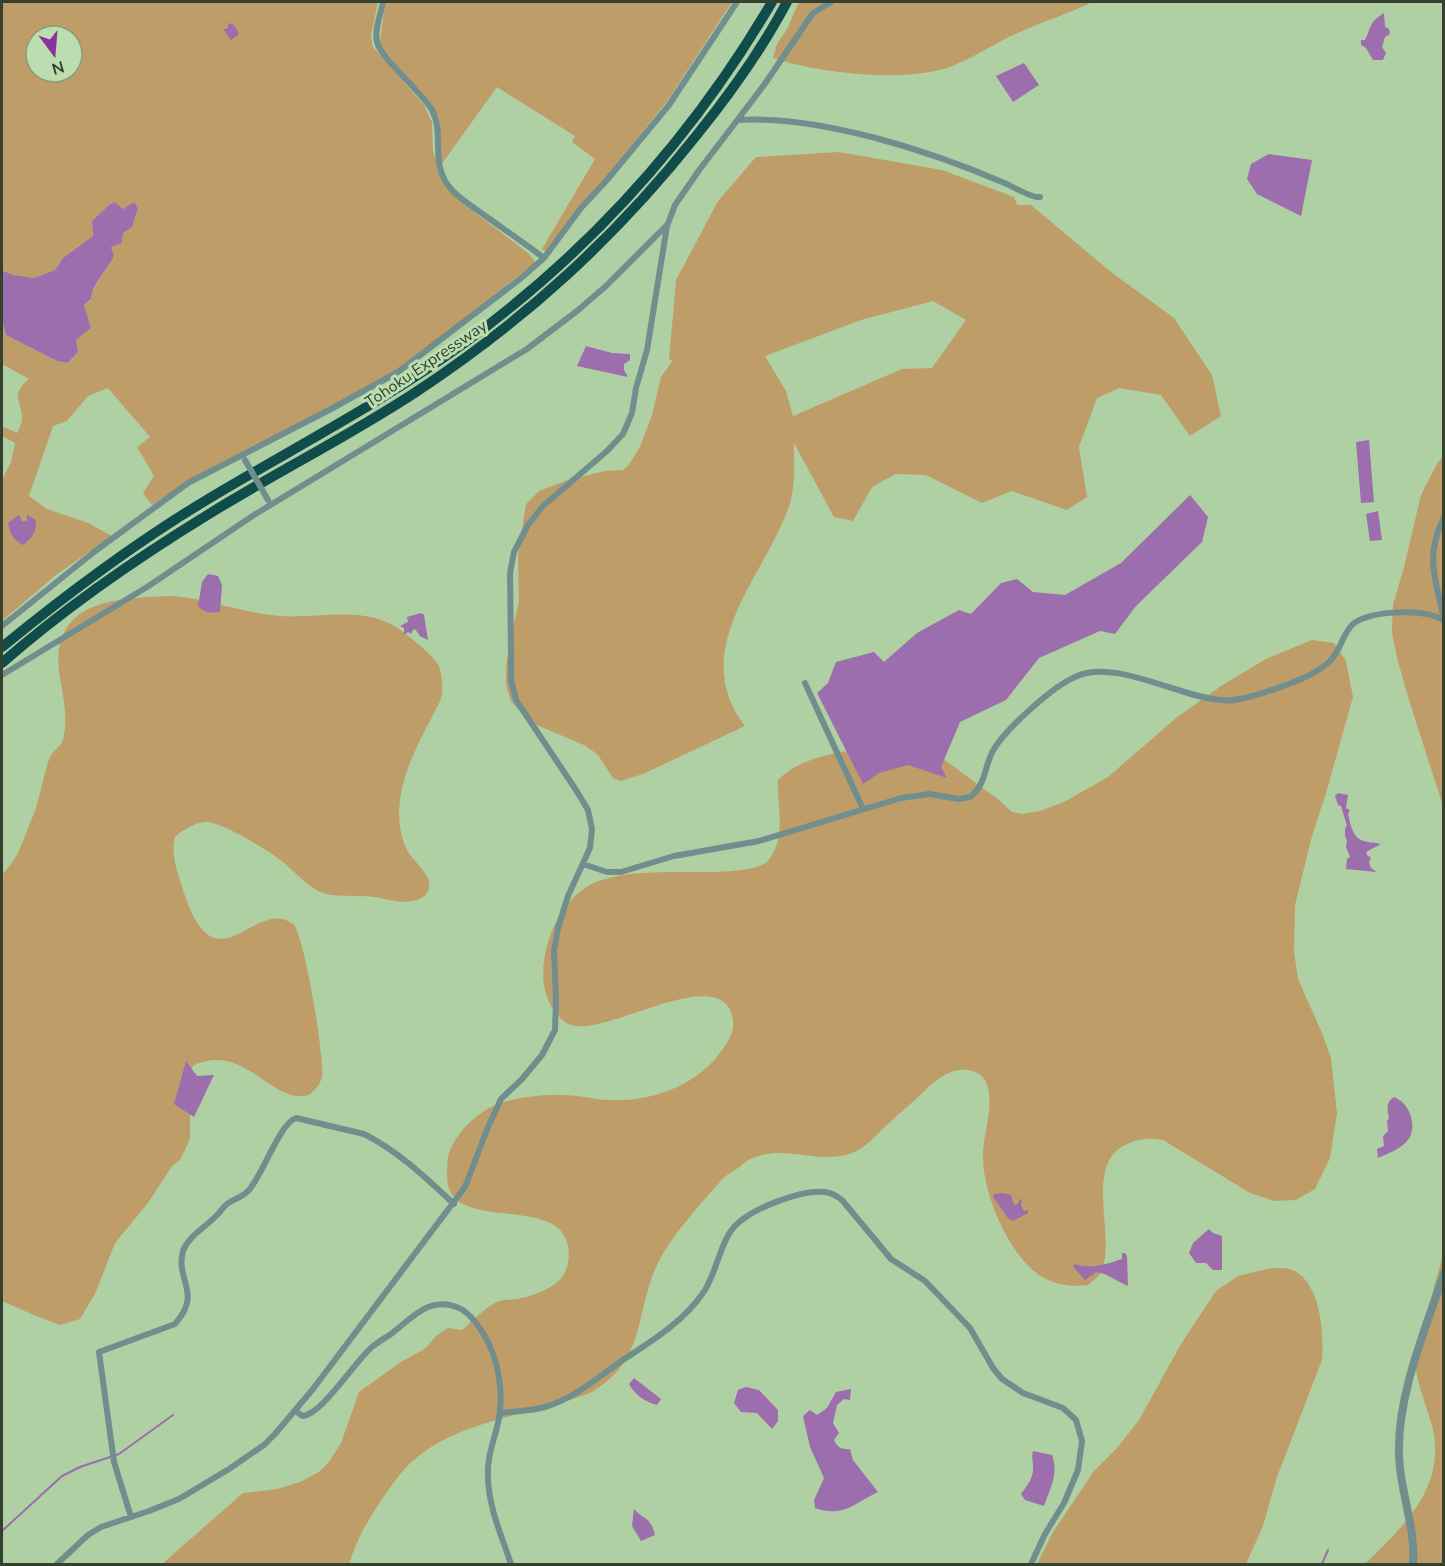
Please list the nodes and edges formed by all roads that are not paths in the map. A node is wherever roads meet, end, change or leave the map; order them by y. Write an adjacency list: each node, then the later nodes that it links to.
1 (383, 2): 9 (street)
2 (737, 2): 9 (street)
3 (772, 2): 15 (highway, Tohoku Expressway)
4 (787, 2): 16 (highway, Tohoku Expressway)
5 (831, 2): 6 (street)
6 (738, 120): 7 (street); 8 (street)
7 (1040, 197)
8 (667, 226): 11 (street); 20 (street)
9 (544, 258): 10 (street)
10 (245, 457): 11 (street, bridge); 14 (street)
11 (271, 502): 17 (street)
12 (1443, 517): 13 (street)
13 (1443, 620): 19 (street)
14 (2, 626)
15 (2, 647)
16 (2, 663)
17 (2, 675)
18 (805, 683): 19 (street)
19 (863, 809): 20 (street)
20 (583, 864): 21 (street)
21 (454, 1204): 23 (street); 25 (street)
22 (1443, 1273): 29 (street)
23 (296, 1410): 24 (street); 25 (street)
24 (500, 1413): 27 (street); 28 (street)
25 (131, 1517): 26 (street)
26 (57, 1564)
27 (511, 1564)
28 (1031, 1564)
29 (1413, 1564)

